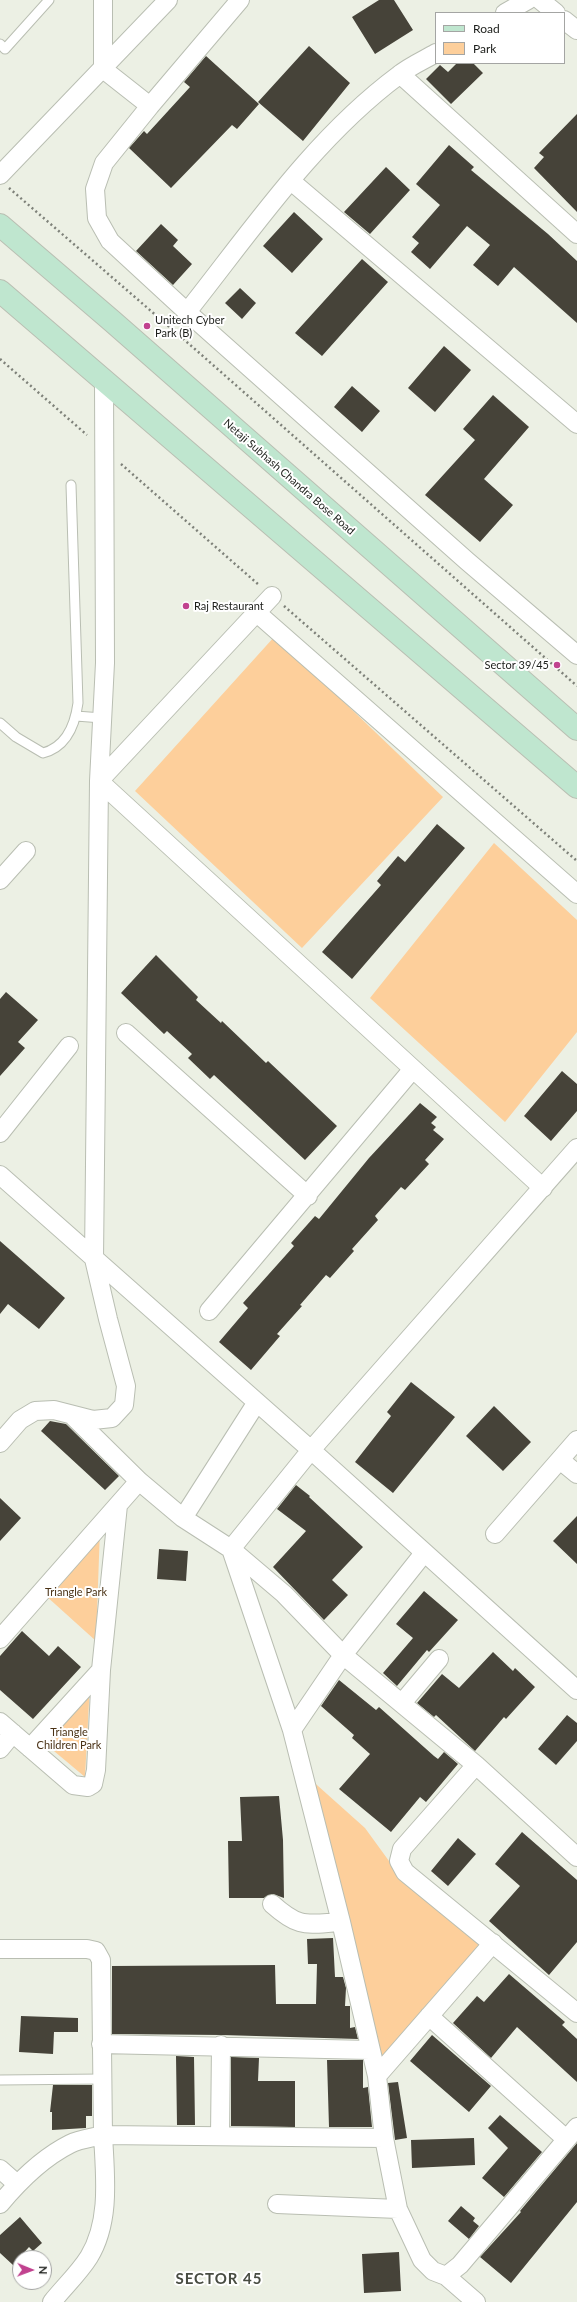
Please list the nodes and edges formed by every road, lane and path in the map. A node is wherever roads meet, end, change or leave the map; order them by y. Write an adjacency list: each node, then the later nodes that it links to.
1 (49, 0): 11 (lane)
2 (104, 0): 13 (street)
3 (168, 0): 13 (street)
4 (240, 0): 15 (street)
5 (528, 0): 7 (street)
6 (540, 0): 8 (street)
7 (508, 12)
8 (555, 12)
9 (565, 21): 10 (street)
10 (577, 30)
11 (2, 49)
12 (435, 54): 14 (street)
13 (103, 69): 15 (street); 16 (street)
14 (400, 74): 17 (street); 19 (street)
15 (150, 106): 21 (street)
16 (3, 181): 30 (path)
17 (291, 181): 21 (street); 24 (street)
18 (0, 225): 34 (main road, Netaji Subhash Chandra Bose Road)
19 (577, 234)
20 (0, 292): 23 (main road)
21 (187, 312): 29 (street)
22 (0, 359): 25 (path)
23 (104, 380): 25 (street); 36 (main road)
24 (577, 424)
25 (104, 449): 27 (path); 32 (street)
26 (72, 485): 31 (lane)
27 (272, 596): 28 (street); 38 (path)
28 (257, 613): 35 (street); 40 (street)
29 (577, 655)
30 (577, 686)
31 (76, 716): 32 (lane); 33 (lane)
32 (102, 718): 35 (street)
33 (0, 723)
34 (577, 729)
35 (98, 781): 43 (street); 49 (street)
36 (577, 787)
37 (26, 851): 39 (street)
38 (577, 861)
39 (0, 880)
40 (577, 894)
41 (126, 1033): 48 (street)
42 (69, 1046): 44 (street)
43 (412, 1070): 47 (street); 48 (street)
44 (0, 1133)
45 (577, 1148): 47 (street)
46 (0, 1175): 49 (street)
47 (543, 1188): 55 (street)
48 (308, 1196): 50 (street)
49 (94, 1259): 51 (street); 52 (street)
50 (209, 1311)
51 (257, 1402): 55 (street); 60 (street)
52 (74, 1417): 54 (street); 58 (street)
53 (577, 1440): 56 (street)
54 (0, 1443)
55 (312, 1450): 62 (street); 63 (street)
56 (560, 1460): 57 (street); 61 (street)
57 (577, 1474)
58 (139, 1481): 59 (street); 60 (street)
59 (118, 1505): 64 (street); 67 (street)
60 (183, 1518): 62 (street)
61 (495, 1534)
62 (231, 1549): 65 (street); 71 (street)
63 (424, 1553): 65 (street); 68 (street)
64 (0, 1639)
65 (343, 1655): 69 (street); 71 (street)
66 (439, 1659): 69 (street)
67 (101, 1670): 73 (street); 73 (street)
68 (577, 1690)
69 (402, 1703): 75 (street)
70 (0, 1722): 72 (street)
71 (292, 1730): 78 (street)
72 (13, 1734): 73 (street); 74 (street)
73 (30, 1748)
74 (0, 1749)
75 (476, 1765): 76 (street); 79 (street)
76 (577, 1857)
77 (272, 1904): 78 (street)
78 (341, 1922): 85 (street)
79 (493, 1943): 81 (street); 82 (street)
80 (0, 1949): 83 (street)
81 (577, 2013)
82 (429, 2016): 86 (street); 89 (street)
83 (101, 2044): 84 (street); 87 (street)
84 (221, 2045): 85 (street); 91 (street)
85 (370, 2050): 86 (street)
86 (377, 2076): 92 (street)
87 (102, 2079): 88 (lane); 90 (street)
88 (0, 2080)
89 (572, 2133): 98 (street)
90 (103, 2135): 91 (street); 94 (street); 99 (street)
91 (220, 2136): 92 (street)
92 (384, 2138): 97 (street)
93 (0, 2168): 94 (street)
94 (17, 2184): 95 (street)
95 (0, 2204)
96 (276, 2204): 97 (street)
97 (398, 2209): 98 (street)
98 (446, 2276): 100 (street)
99 (52, 2302)
100 (476, 2302)

